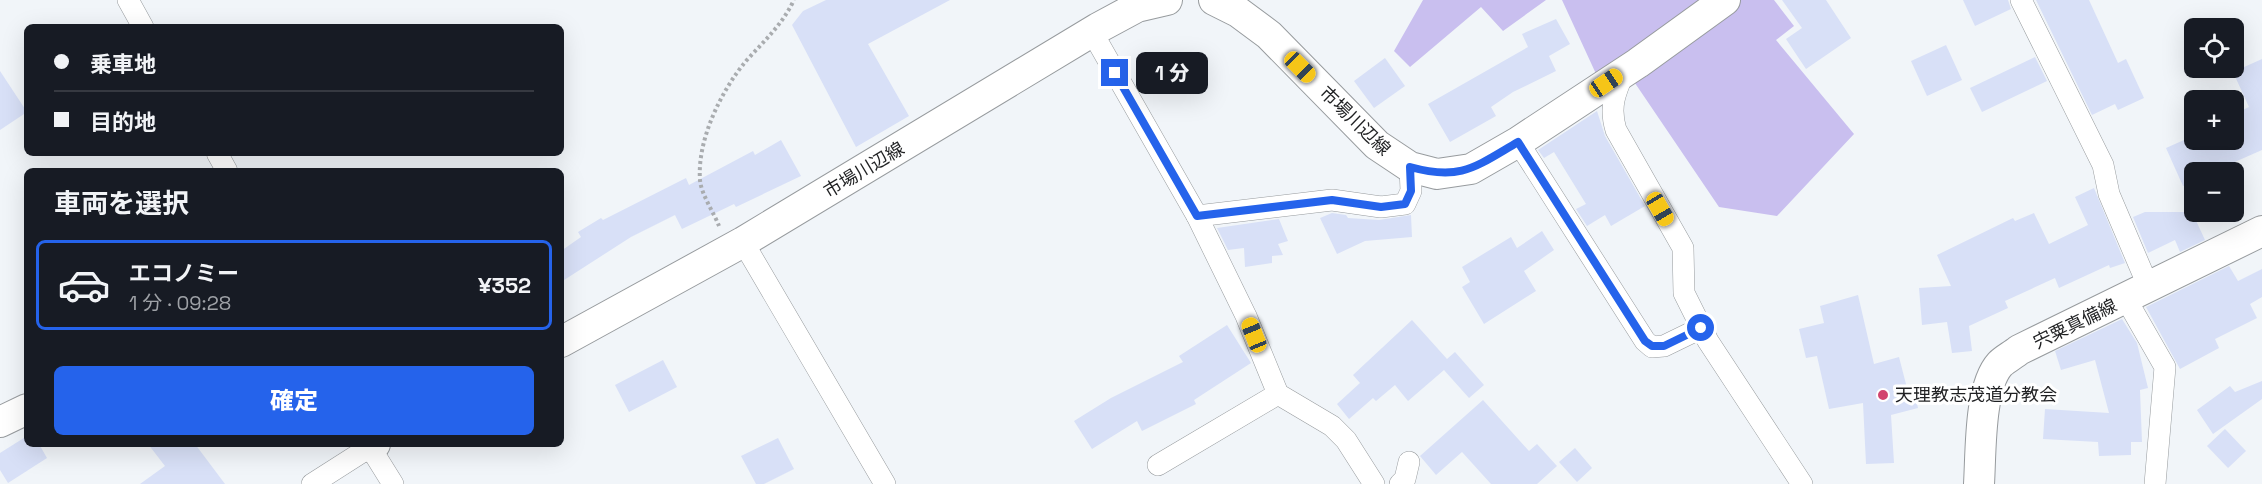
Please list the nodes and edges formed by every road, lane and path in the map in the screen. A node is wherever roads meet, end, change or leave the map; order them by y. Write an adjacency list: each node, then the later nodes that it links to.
1 (128, 0): 7 (street)
2 (794, 0): 14 (path)
3 (1167, 0): 8 (main road, 市場川辺線)
4 (1214, 0): 11 (main road, 市場川辺線)
5 (1725, 0): 9 (main road, 市場川辺線)
6 (2021, 0): 15 (street)
7 (141, 24)
8 (1092, 32): 12 (street); 14 (main road, 市場川辺線)
9 (1624, 71): 10 (main road, 市場川辺線); 16 (street)
10 (1518, 142): 11 (main road, 市場川辺線); 16 (street)
11 (1410, 167): 12 (street)
12 (1197, 216): 18 (street)
13 (2262, 231): 15 (main road, 宍粟真備線)
14 (736, 245): 17 (main road, 市場川辺線); 27 (street)
15 (2138, 294): 31 (main road, 宍粟真備線); 32 (street)
16 (1701, 328): 30 (street)
17 (564, 340)
18 (1278, 394): 24 (street); 28 (street)
19 (24, 410): 20 (main road)
20 (0, 422)
21 (368, 447): 25 (street)
22 (372, 447): 26 (street)
23 (1409, 462): 29 (street)
24 (1158, 465)
25 (312, 484)
26 (393, 484)
27 (885, 484)
28 (1374, 484)
29 (1400, 484)
30 (1802, 484)
31 (1979, 484)
32 (2156, 484)

